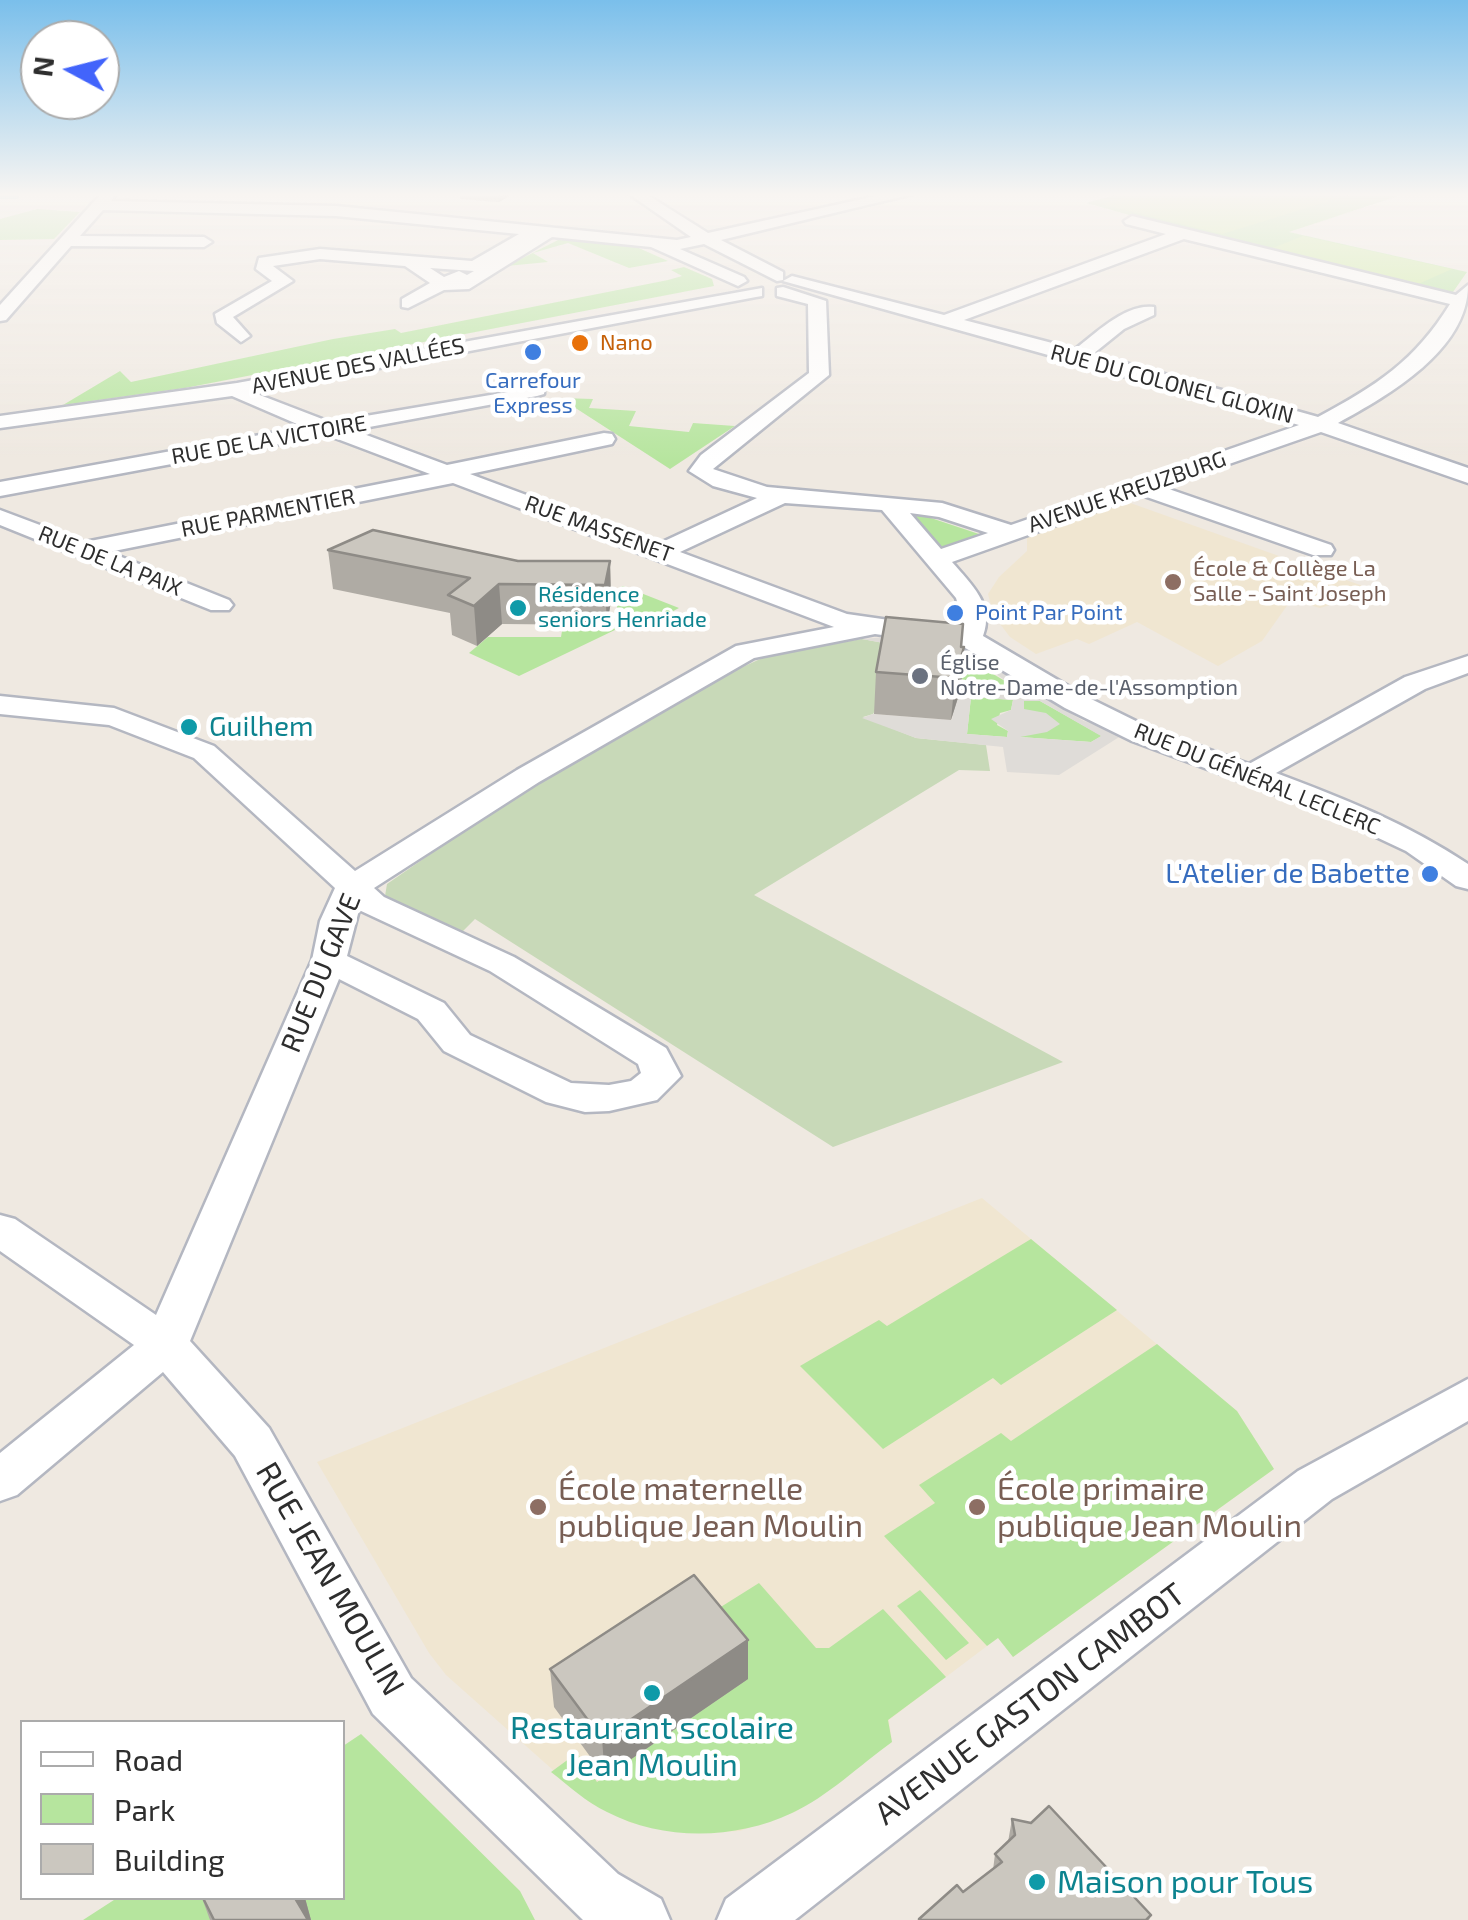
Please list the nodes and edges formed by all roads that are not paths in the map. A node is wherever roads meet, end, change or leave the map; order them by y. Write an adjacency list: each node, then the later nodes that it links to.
1 (28, 284): 15 (street)
2 (271, 284): 18 (street)
3 (465, 284): 10 (street)
4 (738, 284): 11 (street)
5 (778, 284): 11 (street, AVENUE DES VALLÉES)
6 (785, 284): 30 (street)
7 (787, 284): 16 (street, RUE DU COLONEL GLOXIN)
8 (1047, 284): 16 (street)
9 (1408, 284): 12 (street)
10 (444, 285): 13 (street)
11 (745, 287): 20 (street, AVENUE DES VALLÉES)
12 (1464, 296): 17 (street, AVENUE KREUZBURG)
13 (408, 303)
14 (1148, 311): 19 (street)
15 (0, 316)
16 (946, 321): 19 (street, RUE DU COLONEL GLOXIN)
17 (1460, 324): 23 (street, AVENUE KREUZBURG)
18 (241, 336)
19 (1076, 358): 23 (street, RUE DU COLONEL GLOXIN)
20 (237, 389): 22 (street, AVENUE DES VALLÉES); 24 (street, RUE MASSENET)
21 (537, 390): 24 (street, RUE DE LA VICTOIRE)
22 (0, 422)
23 (1320, 425): 27 (street, RUE DU COLONEL GLOXIN); 28 (street, AVENUE KREUZBURG)
24 (331, 428): 26 (street, RUE MASSENET); 29 (street, RUE DE LA VICTOIRE)
25 (604, 440): 26 (street, RUE PARMENTIER)
26 (449, 474): 34 (street, RUE PARMENTIER); 36 (street, RUE MASSENET)
27 (1468, 476)
28 (1140, 487): 33 (street, AVENUE KREUZBURG); 35 (street)
29 (0, 488)
30 (785, 494): 31 (street); 36 (street)
31 (889, 504): 33 (street); 37 (street)
32 (0, 517): 34 (street, RUE DE LA PAIX)
33 (1009, 532): 37 (street, AVENUE KREUZBURG)
34 (83, 550): 38 (street, RUE DE LA PAIX)
35 (1322, 550)
36 (660, 552): 39 (street, RUE MASSENET)
37 (934, 560): 40 (street)
38 (220, 605)
39 (871, 628): 40 (street, RUE MASSENET); 45 (street, RUE DU GAVE)
40 (969, 639): 43 (street, RUE DU GÉNÉRAL LECLERC)
41 (1468, 664): 43 (street)
42 (0, 705): 45 (street)
43 (1253, 774): 44 (street, RUE DU GÉNÉRAL LECLERC)
44 (1468, 879)
45 (352, 887): 46 (street, RUE DU GAVE); 46 (street)
46 (329, 960): 48 (street, RUE DU GAVE)
47 (0, 1230): 48 (street, RUE JEAN MOULIN)
48 (166, 1344): 50 (street, RUE DU GAVE); 51 (street, RUE JEAN MOULIN)
49 (1468, 1398): 52 (street, AVENUE GASTON CAMBOT)
50 (0, 1481)
51 (640, 1920)
52 (748, 1920)

